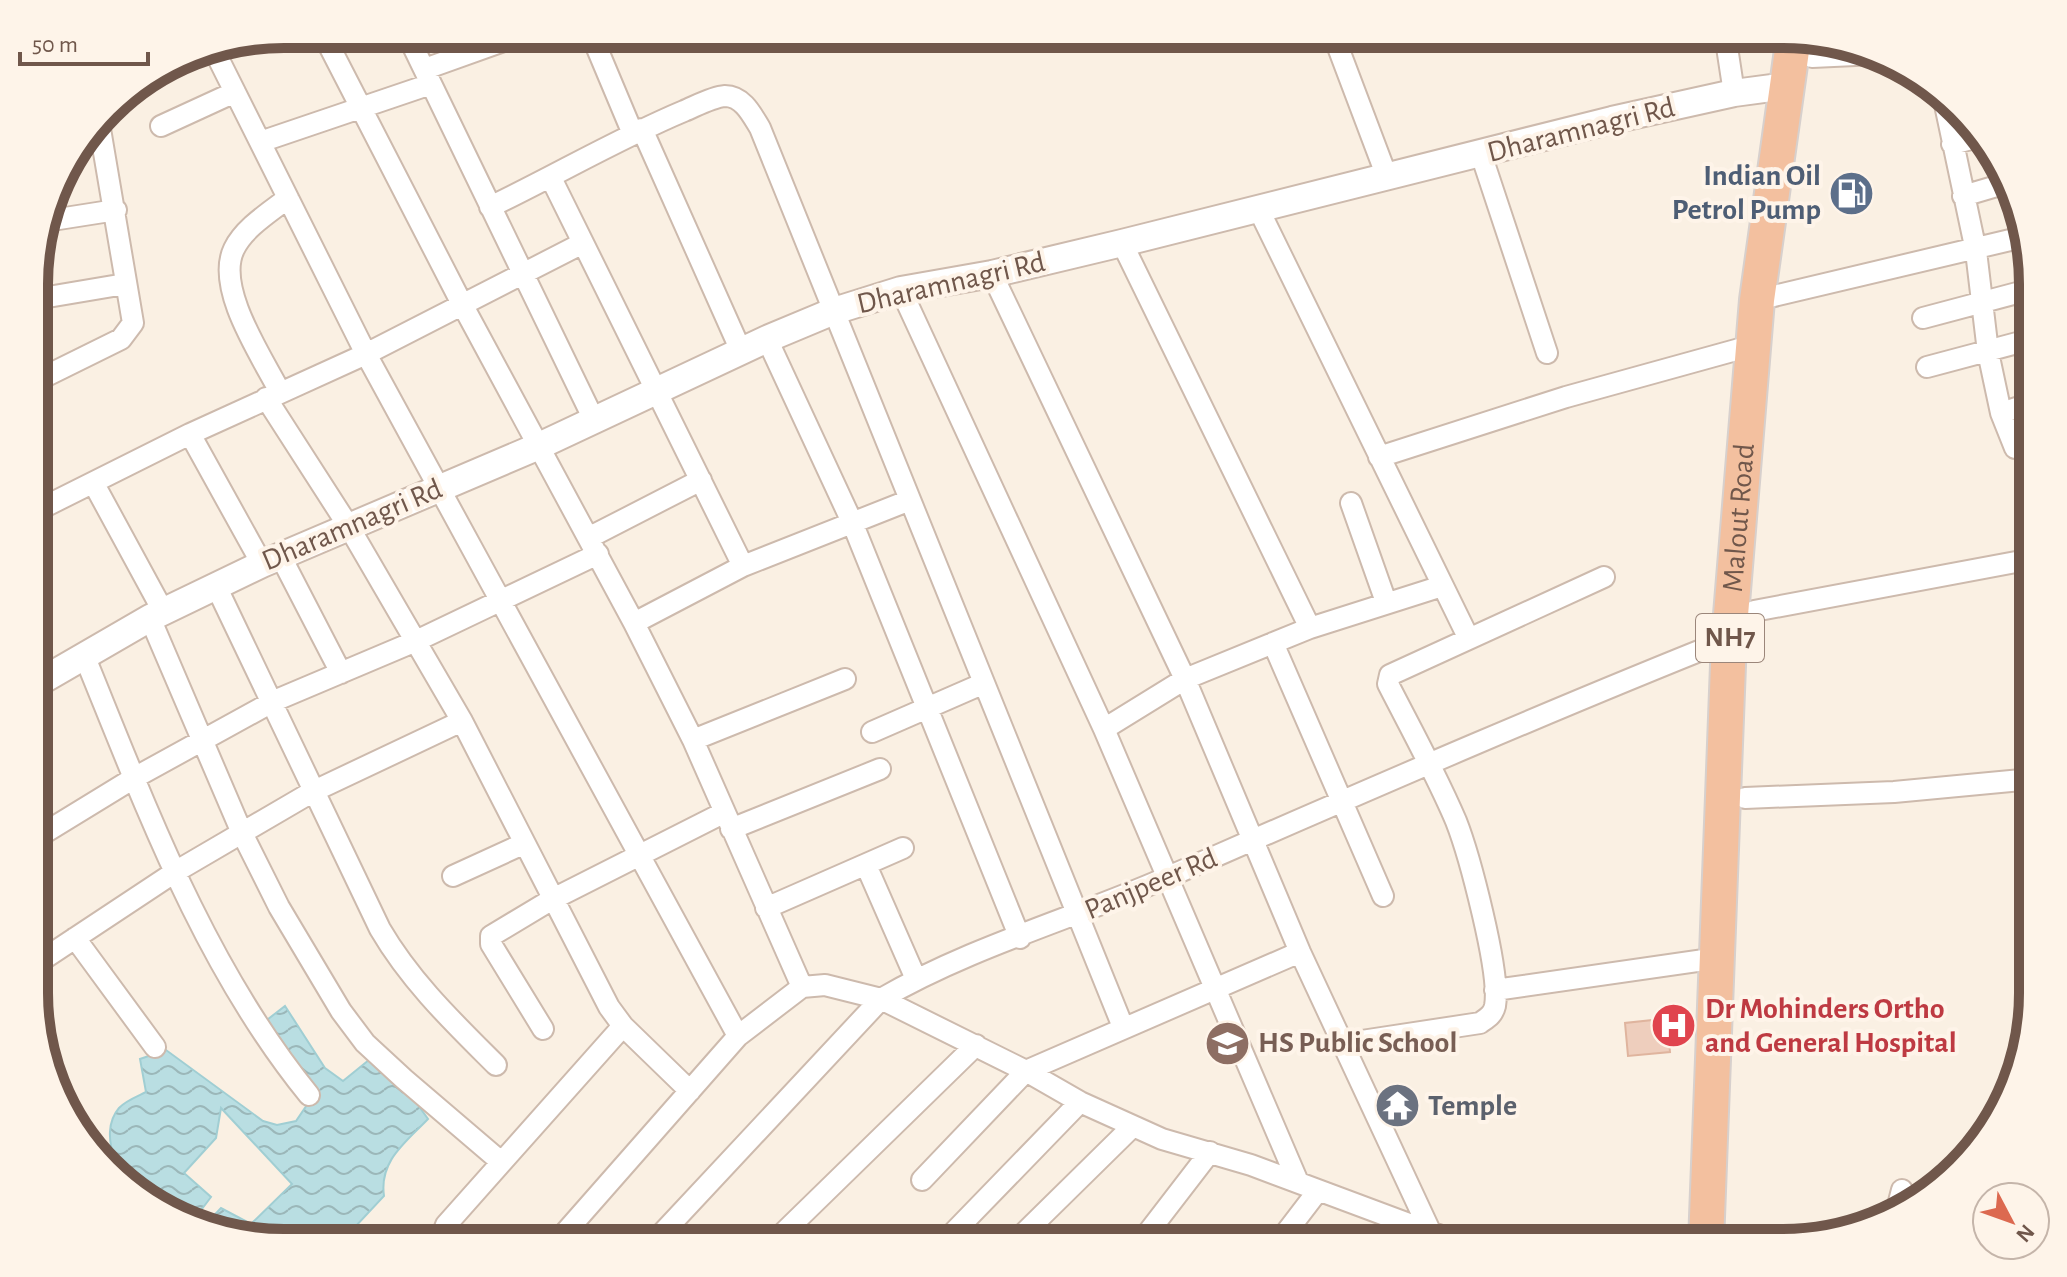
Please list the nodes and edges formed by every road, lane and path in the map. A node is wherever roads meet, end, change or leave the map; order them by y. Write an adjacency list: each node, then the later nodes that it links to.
1 (331, 48): 14 (street)
2 (414, 48): 10 (street)
3 (491, 48): 10 (street)
4 (598, 48): 17 (street)
5 (1338, 48): 23 (street)
6 (1727, 48): 13 (street)
7 (1804, 49): 11 (highway, Malout Road / NH7)
8 (1806, 49): 42 (highway, Malout Road / NH7)
9 (218, 58): 12 (street)
10 (428, 76): 14 (street); 28 (street)
11 (1786, 86): 13 (street, Dharamnagri Rd); 42 (highway, Malout Road / NH7)
12 (235, 92): 16 (street); 20 (street)
13 (1734, 93): 22 (street, Dharamnagri Rd)
14 (364, 108): 20 (street); 44 (street)
15 (1947, 115): 21 (street)
16 (161, 126)
17 (638, 131): 24 (street); 45 (street); 50 (street)
18 (101, 135): 30 (street)
19 (1969, 140): 21 (street)
20 (260, 142): 27 (street)
21 (1952, 144): 26 (street)
22 (1481, 154): 23 (street, Dharamnagri Rd); 52 (street)
23 (1387, 177): 29 (street, Dharamnagri Rd)
24 (551, 178): 28 (street); 33 (street)
25 (1997, 186): 26 (street)
26 (1963, 196): 35 (street)
27 (288, 198): 53 (street); 57 (street)
28 (490, 207): 37 (street)
29 (1258, 208): 34 (street, Dharamnagri Rd); 64 (street)
30 (116, 210): 31 (street); 38 (street)
31 (57, 219)
32 (2014, 240): 35 (street)
33 (583, 243): 37 (street); 56 (street)
34 (1122, 243): 36 (street, Dharamnagri Rd); 85 (street)
35 (1976, 251): 42 (street); 43 (street)
36 (992, 274): 39 (street, Dharamnagri Rd); 94 (street)
37 (523, 276): 44 (street); 60 (street)
38 (125, 284): 41 (street); 55 (street)
39 (901, 290): 45 (street, Dharamnagri Rd); 99 (street)
40 (2018, 293): 43 (street)
41 (48, 297)
42 (1768, 298): 49 (highway, Malout Road / NH7); 82 (highway, Malout Road / NH7)
43 (1983, 302): 46 (street); 51 (street)
44 (462, 304): 53 (street); 62 (street)
45 (834, 311): 47 (street, Dharamnagri Rd); 68 (street)
46 (1923, 318)
47 (767, 339): 50 (street, Dharamnagri Rd); 71 (street)
48 (2018, 343): 51 (street)
49 (1754, 345): 64 (street); 87 (highway, Malout Road / NH7)
50 (741, 351): 56 (street, Dharamnagri Rd)
51 (1988, 352): 54 (street); 59 (street)
52 (1547, 353)
53 (366, 354): 57 (street); 67 (street)
54 (1927, 367)
55 (48, 375)
56 (658, 390): 60 (street, Dharamnagri Rd); 65 (street)
57 (273, 395): 61 (street); 72 (street)
58 (2018, 408): 59 (street)
59 (2001, 413): 63 (street)
60 (594, 420): 62 (street, Dharamnagri Rd)
61 (190, 434): 66 (street); 74 (street)
62 (539, 446): 67 (street, Dharamnagri Rd); 73 (street)
63 (2018, 447)
64 (1379, 457): 79 (street)
65 (701, 480): 73 (street); 76 (street)
66 (94, 484): 70 (street); 83 (street)
67 (439, 488): 72 (street, Dharamnagri Rd); 80 (street)
68 (910, 500): 71 (street); 95 (street)
69 (1351, 503): 81 (street)
70 (48, 505)
71 (852, 522): 76 (street); 97 (street)
72 (349, 527): 74 (street, Dharamnagri Rd); 88 (street)
73 (594, 545): 80 (street); 84 (street)
74 (272, 560): 78 (street, Dharamnagri Rd); 91 (street)
75 (2018, 562): 82 (street)
76 (743, 566): 84 (street)
77 (1604, 577): 86 (street)
78 (216, 586): 83 (street, Dharamnagri Rd); 96 (street)
79 (1442, 586): 81 (street); 86 (street)
80 (502, 600): 88 (street); 116 (street)
81 (1386, 602): 85 (street)
82 (1754, 611): 108 (highway, Malout Road / NH7)
83 (157, 614): 90 (street, Dharamnagri Rd); 101 (street)
84 (634, 623): 102 (street)
85 (1310, 628): 89 (street)
86 (1468, 637): 103 (street)
87 (1729, 639): 103 (street, Panjpeer Rd); 129 (highway, Malout Road / NH7)
88 (416, 641): 91 (street); 98 (street)
89 (1273, 643): 94 (street); 109 (street)
90 (84, 655): 92 (street, Dharamnagri Rd); 105 (street)
91 (341, 673): 96 (street)
92 (48, 677)
93 (845, 679): 102 (street)
94 (1185, 679): 99 (street); 113 (street)
95 (982, 684): 97 (street); 124 (street)
96 (274, 701): 101 (street); 107 (street)
97 (927, 708): 100 (street); 126 (street)
98 (462, 721): 107 (street); 114 (street)
99 (1104, 729): 120 (street)
100 (872, 732)
101 (203, 739): 105 (street); 112 (street)
102 (693, 740): 110 (street)
103 (1429, 764): 109 (street, Panjpeer Rd); 133 (street)
104 (880, 769): 110 (street)
105 (134, 778): 111 (street); 118 (street)
106 (2018, 780): 108 (street)
107 (312, 792): 112 (street); 142 (street)
108 (1745, 798): 159 (highway, Malout Road / NH7)
109 (1342, 803): 113 (street, Panjpeer Rd); 121 (street)
110 (727, 821): 116 (street); 123 (street)
111 (48, 831)
112 (242, 833): 118 (street); 149 (street)
113 (1252, 841): 120 (street, Panjpeer Rd); 127 (street)
114 (523, 844): 119 (street); 122 (street)
115 (903, 848): 117 (street)
116 (638, 855): 122 (street); 138 (street)
117 (866, 865): 123 (street); 130 (street)
118 (175, 872): 125 (street); 145 (street)
119 (453, 876)
120 (1169, 876): 124 (street, Panjpeer Rd); 132 (street)
121 (1383, 896)
122 (551, 900): 135 (street); 137 (street)
123 (766, 908): 131 (street)
124 (1076, 916): 126 (street, Panjpeer Rd); 136 (street)
125 (75, 938): 128 (street); 141 (street)
126 (1020, 938): 130 (street, Panjpeer Rd)
127 (1300, 952): 132 (street); 139 (street)
128 (48, 956)
129 (1718, 958): 133 (street); 158 (highway, Malout Road / NH7)
130 (916, 979): 134 (street, Panjpeer Rd)
131 (802, 987): 134 (street); 138 (street)
132 (1214, 988): 136 (street); 151 (street)
133 (1495, 990): 139 (street)
134 (881, 999): 140 (street); 162 (street, Panjpeer Rd)
135 (623, 1026): 144 (street); 149 (street)
136 (1123, 1027): 143 (street)
137 (543, 1029)
138 (738, 1036): 144 (street)
139 (1342, 1044): 157 (street)
140 (976, 1045): 143 (street); 163 (street)
141 (155, 1047)
142 (496, 1065)
143 (1026, 1071): 146 (street); 150 (street)
144 (690, 1091): 161 (street)
145 (309, 1095)
146 (1080, 1102): 147 (street); 164 (street)
147 (1133, 1126): 148 (street); 165 (street)
148 (1210, 1152): 151 (street); 154 (street)
149 (500, 1161): 160 (street)
150 (922, 1180)
151 (1307, 1187): 155 (street); 156 (street)
152 (1902, 1190): 153 (street)
153 (1900, 1197)
154 (1152, 1228)
155 (1286, 1228)
156 (1404, 1228)
157 (1423, 1228)
158 (1707, 1228)
159 (1729, 1228)
160 (445, 1229)
161 (569, 1229)
162 (673, 1229)
163 (794, 1229)
164 (957, 1229)
165 (1029, 1229)

